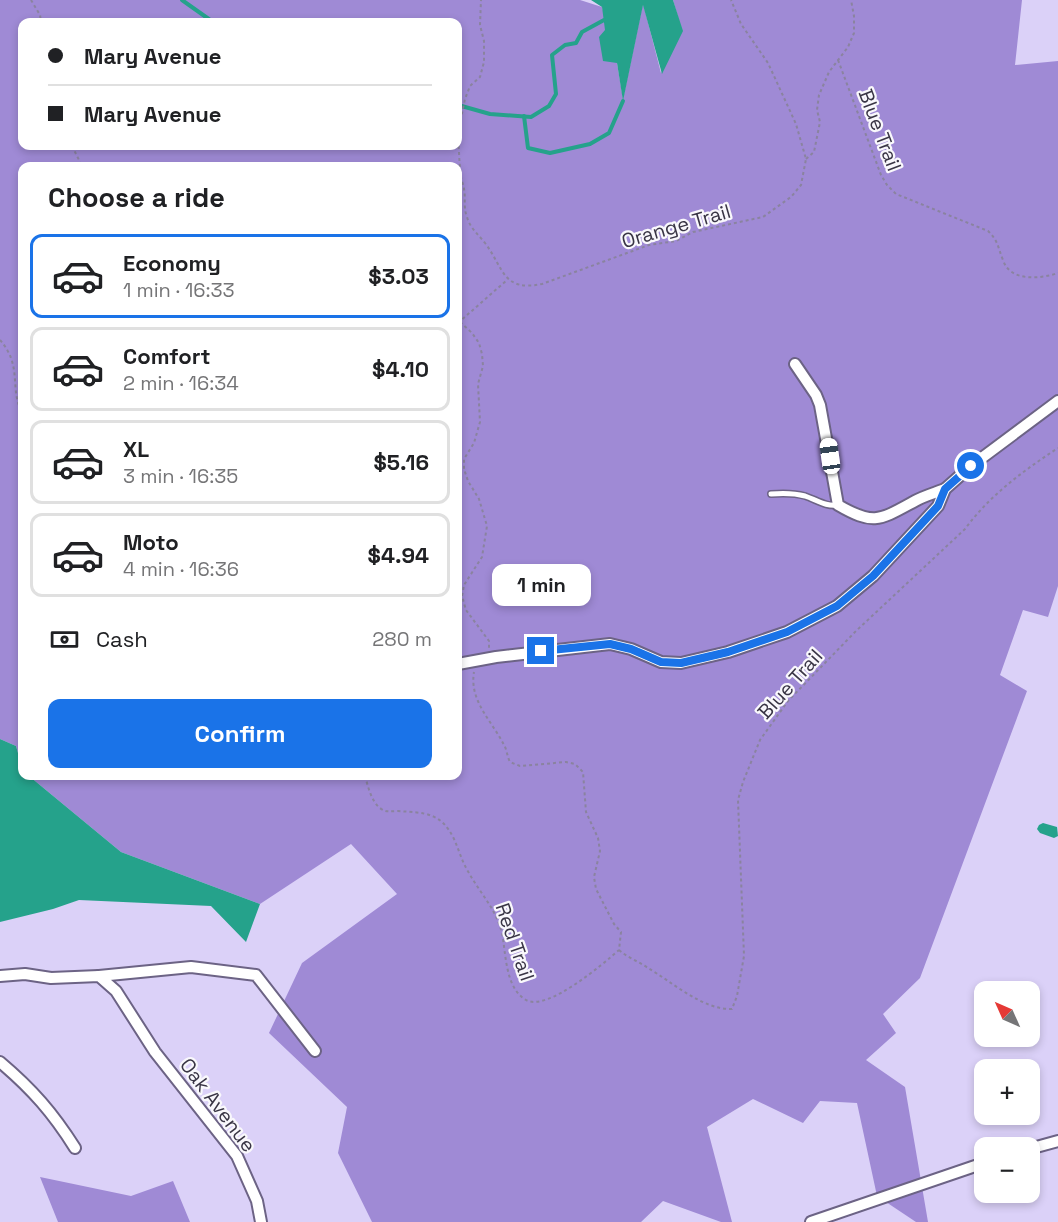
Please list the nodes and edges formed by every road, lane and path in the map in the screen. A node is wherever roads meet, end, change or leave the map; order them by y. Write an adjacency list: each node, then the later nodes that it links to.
1 (31, 0): 5 (path)
2 (481, 0): 7 (path)
3 (731, 0): 8 (path)
4 (851, 0): 6 (path)
5 (40, 18)
6 (838, 60): 8 (path); 10 (path, Blue Trail)
7 (462, 114)
8 (806, 159): 11 (path, Orange Trail)
9 (462, 181): 11 (path)
10 (1058, 273)
11 (508, 279): 12 (path)
12 (462, 320)
13 (462, 325): 22 (path)
14 (0, 340): 17 (path)
15 (795, 364): 21 (street)
16 (1058, 401): 19 (street)
17 (18, 405)
18 (1058, 448): 26 (path, Blue Trail)
19 (945, 489): 21 (street); 23 (street)
20 (771, 494): 21 (lane)
21 (838, 505)
22 (463, 590): 23 (path)
23 (484, 659): 24 (street); 26 (path)
24 (462, 663)
25 (366, 780): 26 (path, Red Trail)
26 (619, 950)
27 (0, 976): 28 (street)
28 (99, 976): 29 (street); 35 (street, Oak Avenue)
29 (315, 1051)
30 (0, 1062): 33 (street)
31 (1058, 1140): 32 (street)
32 (1040, 1146)
33 (75, 1148)
34 (974, 1167): 36 (street)
35 (261, 1222)
36 (811, 1222)

